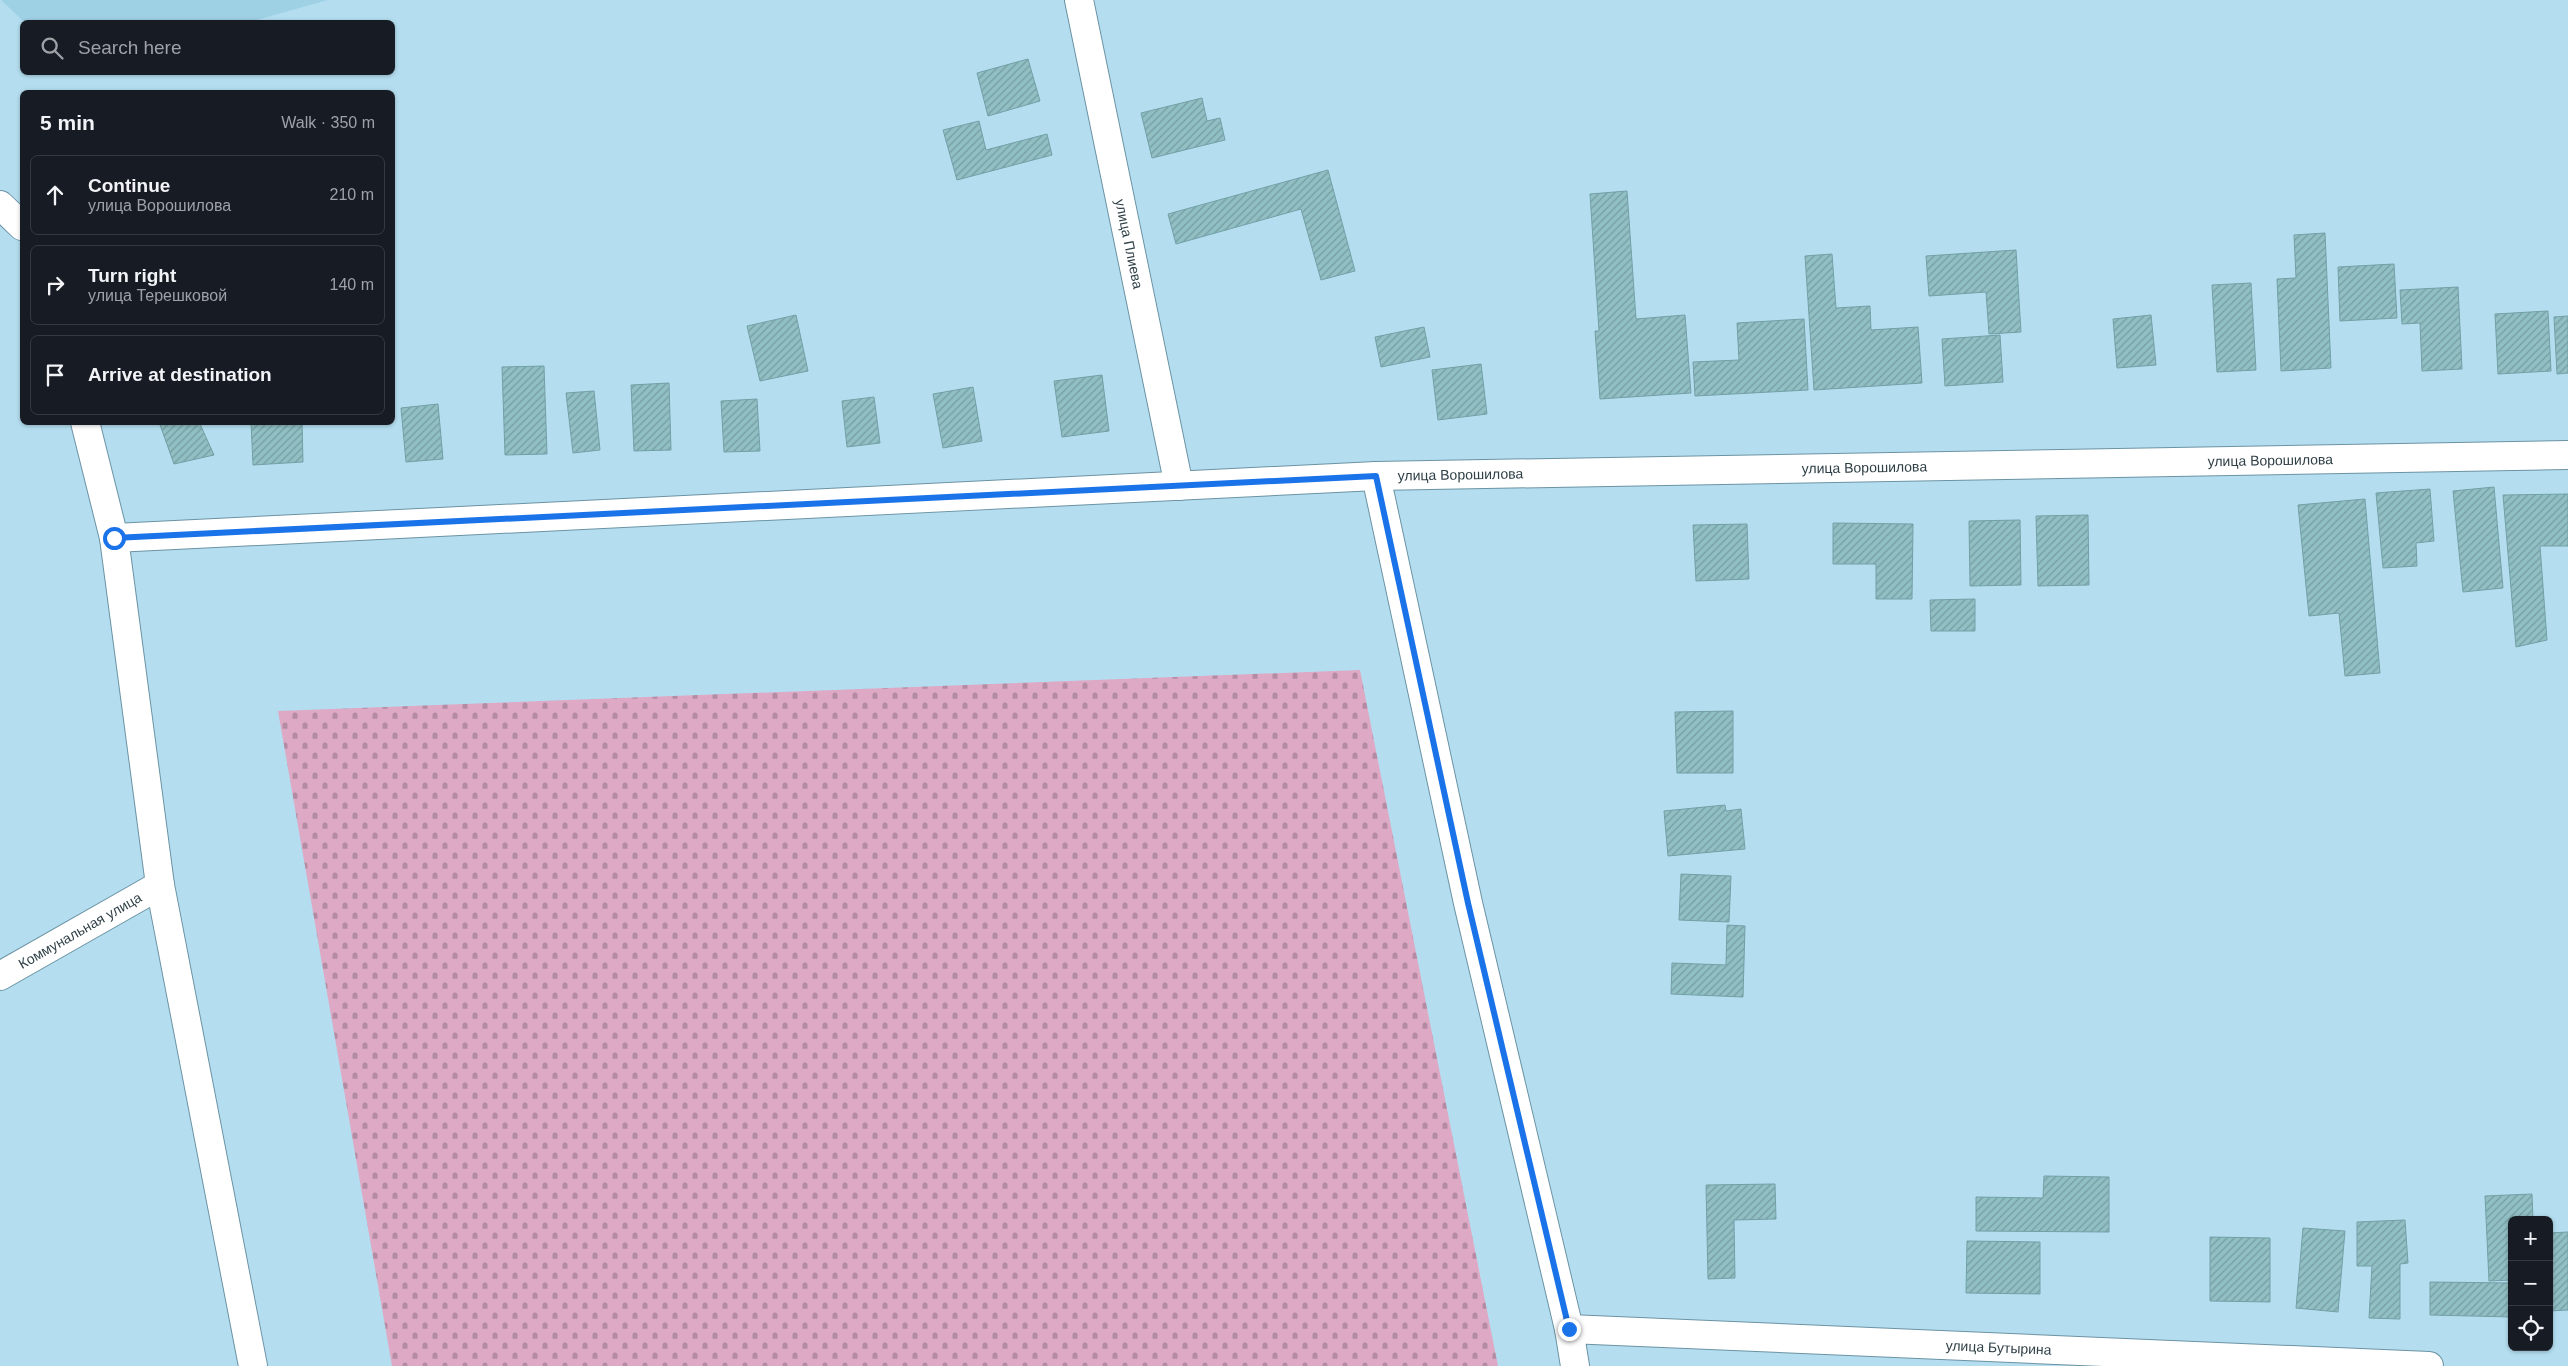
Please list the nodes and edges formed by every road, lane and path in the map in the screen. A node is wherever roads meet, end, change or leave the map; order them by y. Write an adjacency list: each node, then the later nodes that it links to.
1 (1080, 0): 7 (street, улица Плиева)
2 (0, 205): 3 (street)
3 (20, 224)
4 (86, 425): 8 (street)
5 (2568, 455): 6 (street, улица Ворошилова)
6 (1376, 476): 7 (street, улица Ворошилова); 11 (street)
7 (1179, 486): 8 (street, улица Ворошилова)
8 (114, 538): 9 (street)
9 (160, 885): 10 (street, Коммунальная улица); 12 (street)
10 (0, 976)
11 (1569, 1329): 13 (street); 14 (street, улица Бутырина)
12 (253, 1366)
13 (1575, 1366)
14 (2429, 1366)

